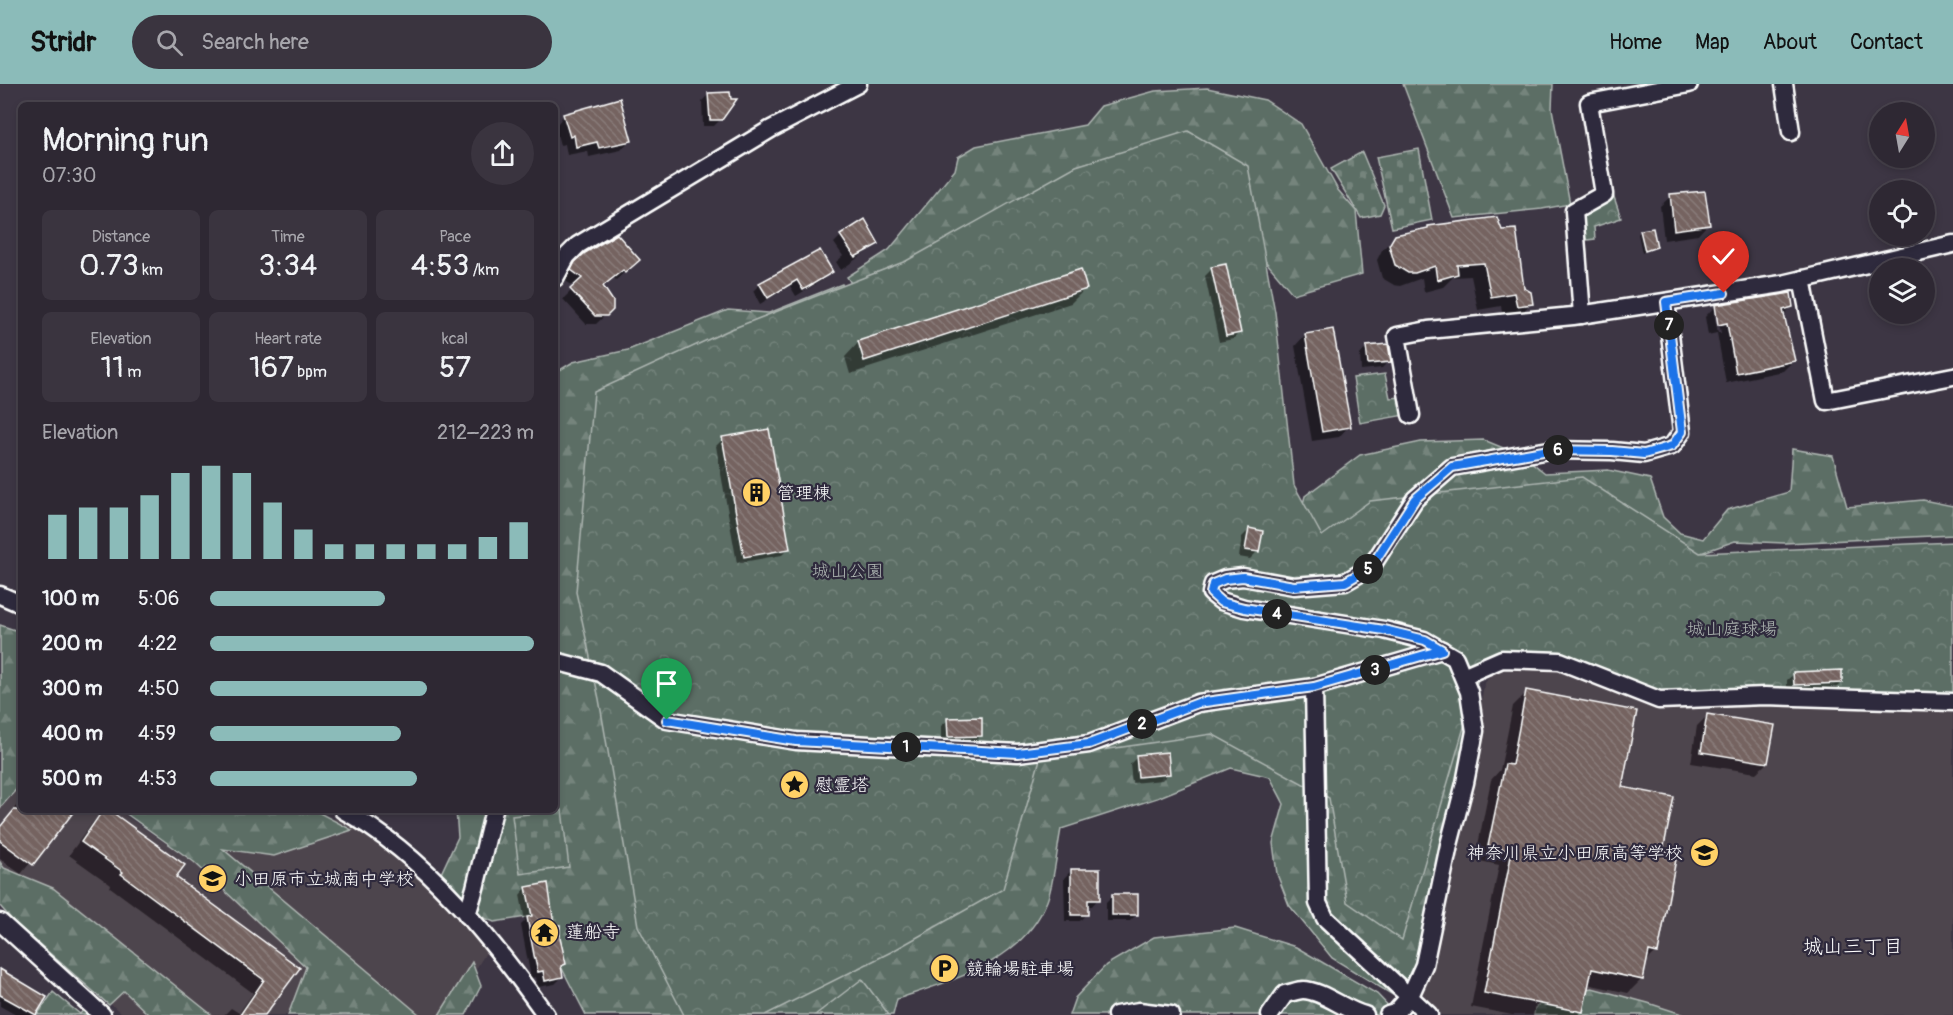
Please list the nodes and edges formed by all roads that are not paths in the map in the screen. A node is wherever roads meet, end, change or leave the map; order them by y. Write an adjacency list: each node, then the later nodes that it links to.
1 (858, 84): 6 (street)
2 (1689, 84): 9 (street)
3 (1784, 84): 4 (street)
4 (1791, 132)
5 (1953, 244): 7 (street)
6 (558, 272)
7 (1802, 279): 8 (street); 10 (street)
8 (1666, 302): 9 (street); 14 (street)
9 (1582, 315): 11 (street)
10 (1953, 376)
11 (1411, 415)
12 (0, 595): 13 (street)
13 (18, 603)
14 (1442, 650): 16 (street); 17 (street)
15 (558, 662): 17 (street)
16 (1462, 676): 18 (street); 23 (street)
17 (1314, 687): 23 (street)
18 (1953, 702)
19 (348, 813): 21 (street)
20 (493, 813): 21 (street)
21 (467, 915): 25 (street)
22 (0, 922): 24 (street)
23 (1410, 996): 30 (street); 31 (street)
24 (102, 1015)
25 (546, 1015)
26 (1116, 1015): 27 (street)
27 (1171, 1015)
28 (1270, 1015): 29 (street)
29 (1365, 1015)
30 (1388, 1015)
31 (1429, 1015)

